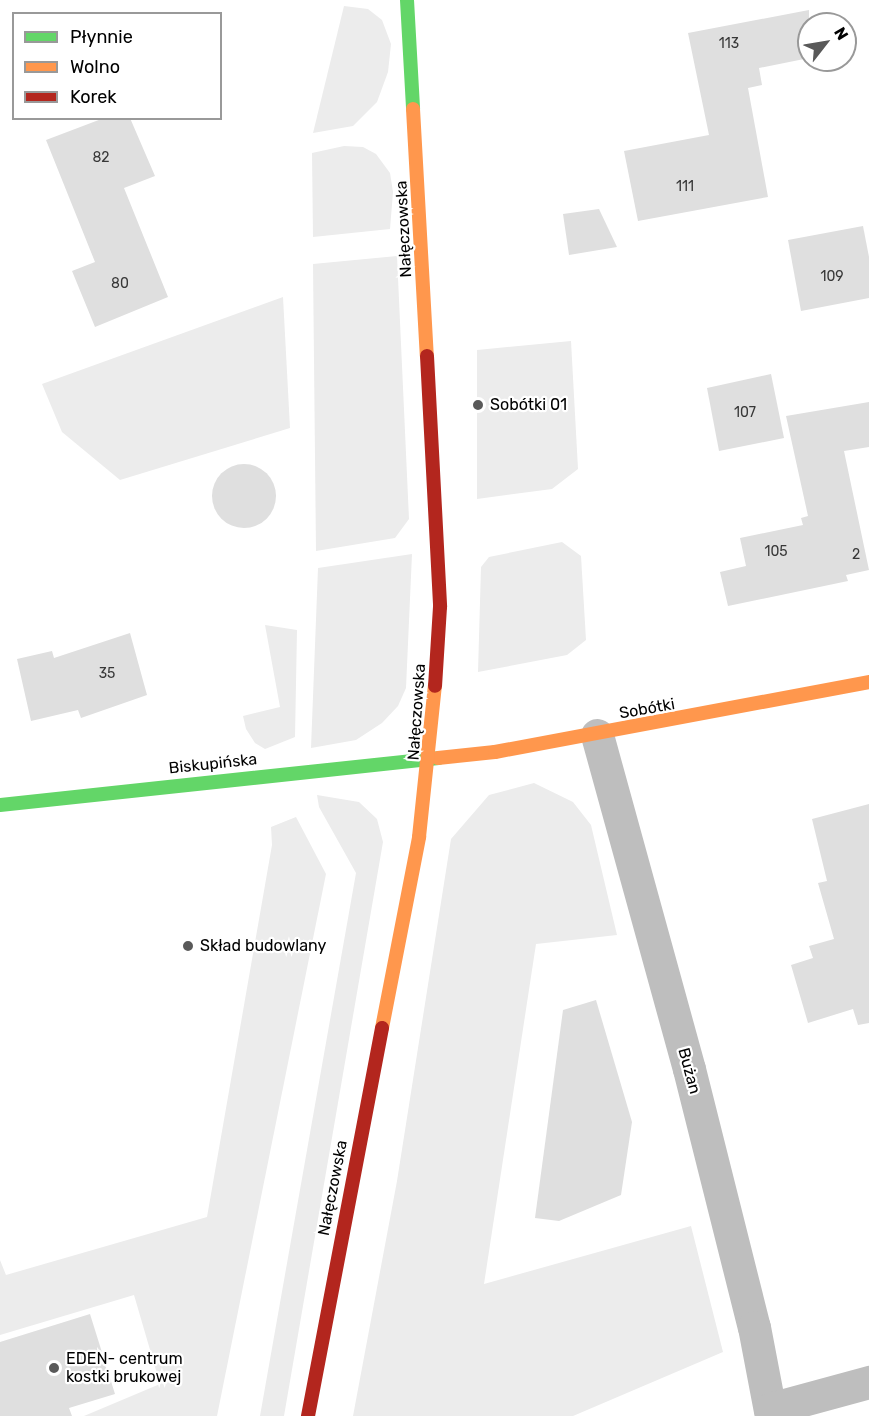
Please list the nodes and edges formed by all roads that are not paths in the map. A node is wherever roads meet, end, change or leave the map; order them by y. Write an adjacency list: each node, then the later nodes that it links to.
1 (407, 0): 4 (main road, Nałęczowska)
2 (869, 682): 3 (main road, Sobótki)
3 (597, 735): 4 (main road, Sobótki); 7 (street, Bużan)
4 (430, 760): 5 (main road, Biskupińska); 8 (main road, Nałęczowska)
5 (0, 805)
6 (869, 1382): 7 (street, Bużan)
7 (770, 1412)
8 (308, 1416)

